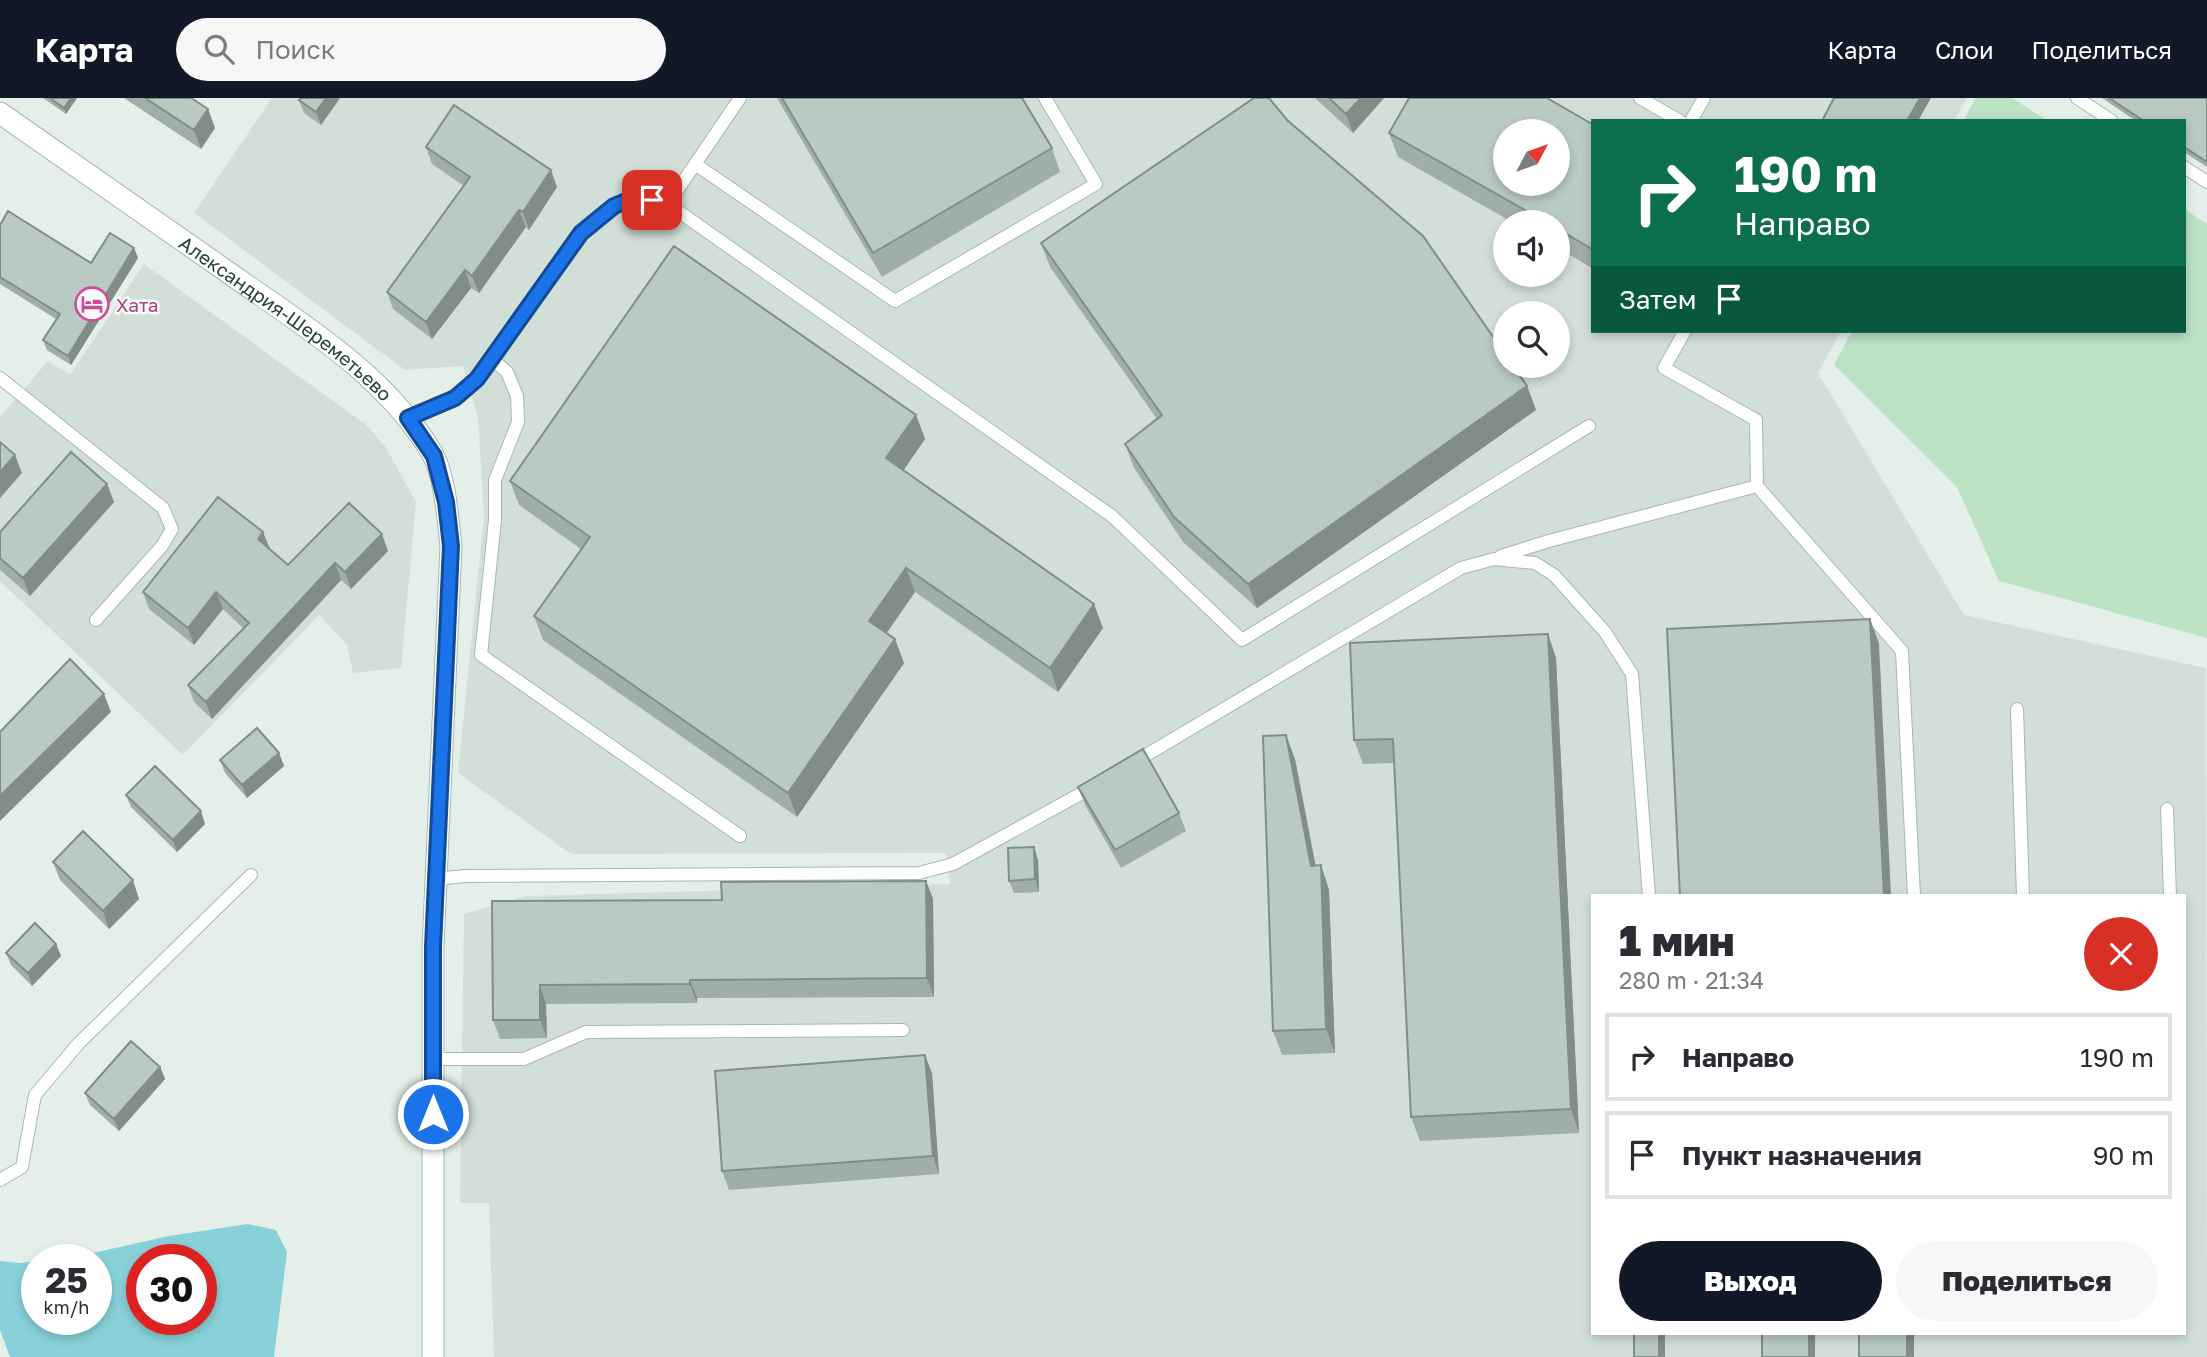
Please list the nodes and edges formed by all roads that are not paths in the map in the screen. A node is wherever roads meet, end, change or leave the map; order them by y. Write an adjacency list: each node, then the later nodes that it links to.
1 (740, 98): 10 (lane)
2 (1045, 98): 10 (lane)
3 (1640, 98): 7 (lane)
4 (1704, 98): 8 (lane)
5 (2077, 98): 9 (lane)
6 (0, 113): 17 (street, Александрия-Шереметьево)
7 (1677, 119)
8 (1692, 119)
9 (2109, 119)
10 (695, 164): 13 (lane)
11 (2186, 168): 12 (lane)
12 (2207, 182)
13 (668, 204): 15 (lane); 18 (lane)
14 (1684, 333): 19 (lane)
15 (492, 359): 17 (lane); 26 (lane)
16 (0, 378): 21 (lane)
17 (408, 418): 28 (street, Александрия-Шереметьево)
18 (1589, 426)
19 (1756, 486): 20 (lane); 30 (lane)
20 (1494, 559): 23 (lane); 29 (lane)
21 (96, 621)
22 (2018, 709): 31 (lane)
23 (1125, 768)
24 (1101, 782): 28 (lane)
25 (2167, 809): 32 (lane)
26 (740, 836)
27 (251, 875): 35 (lane)
28 (436, 879): 34 (street, Александрия-Шереметьево)
29 (1648, 894)
30 (1914, 894)
31 (2023, 894)
32 (2170, 894)
33 (903, 1030): 34 (lane)
34 (433, 1059): 36 (street, Александрия-Шереметьево)
35 (0, 1180)
36 (433, 1357)

